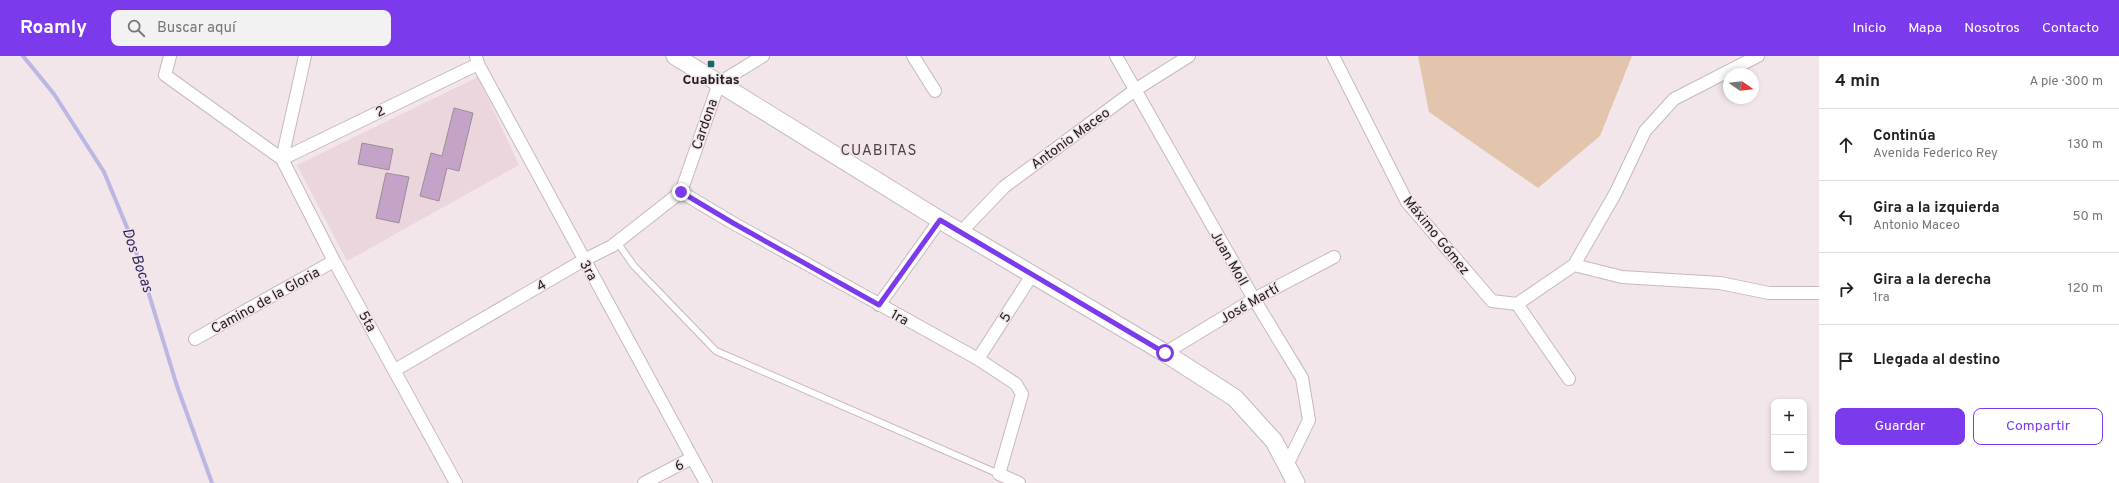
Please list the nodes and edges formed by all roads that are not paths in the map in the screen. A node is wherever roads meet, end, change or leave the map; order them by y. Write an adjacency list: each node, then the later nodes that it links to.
1 (170, 56): 14 (street, 5ta)
2 (305, 56): 14 (street)
3 (675, 56): 11 (main road)
4 (763, 56): 11 (street, Cardona)
5 (913, 56): 13 (street)
6 (1116, 56): 12 (street, Juan Moll)
7 (1189, 56): 12 (street, Antonio Maceo)
8 (1333, 56): 26 (street, Máximo Gómez)
9 (1758, 56): 22 (street)
10 (477, 60): 14 (street, 2); 20 (street, 3ra)
11 (719, 83): 15 (street, Cardona); 16 (main road)
12 (1135, 90): 17 (street, Antonio Maceo); 25 (street, Juan Moll)
13 (935, 91)
14 (282, 159): 21 (street, 5ta)
15 (681, 192): 18 (street, 4); 27 (street, 1ra)
16 (940, 220): 17 (main road); 27 (street)
17 (961, 232): 23 (main road)
18 (617, 242): 20 (street, 4); 35 (lane)
19 (1334, 257): 25 (street, José Martí)
20 (584, 260): 31 (street, 4); 33 (street, 3ra)
21 (334, 261): 28 (street, Camino de la Gloria); 31 (street, 5ta)
22 (1574, 265): 24 (street); 26 (street)
23 (1032, 275): 29 (main road); 30 (street, 5)
24 (1819, 293)
25 (1254, 299): 29 (street, José Martí); 34 (street, Juan Moll)
26 (1517, 304): 32 (street)
27 (879, 305): 30 (street, 1ra)
28 (195, 339)
29 (1165, 353): 34 (main road)
30 (978, 359): 35 (street, 1ra)
31 (395, 370): 36 (street, 5ta)
32 (1569, 379)
33 (692, 458): 37 (street, 6); 38 (street, 3ra)
34 (1287, 465): 40 (main road)
35 (999, 474): 39 (street)
36 (456, 483)
37 (644, 483)
38 (706, 483)
39 (1019, 483)
40 (1296, 483)

